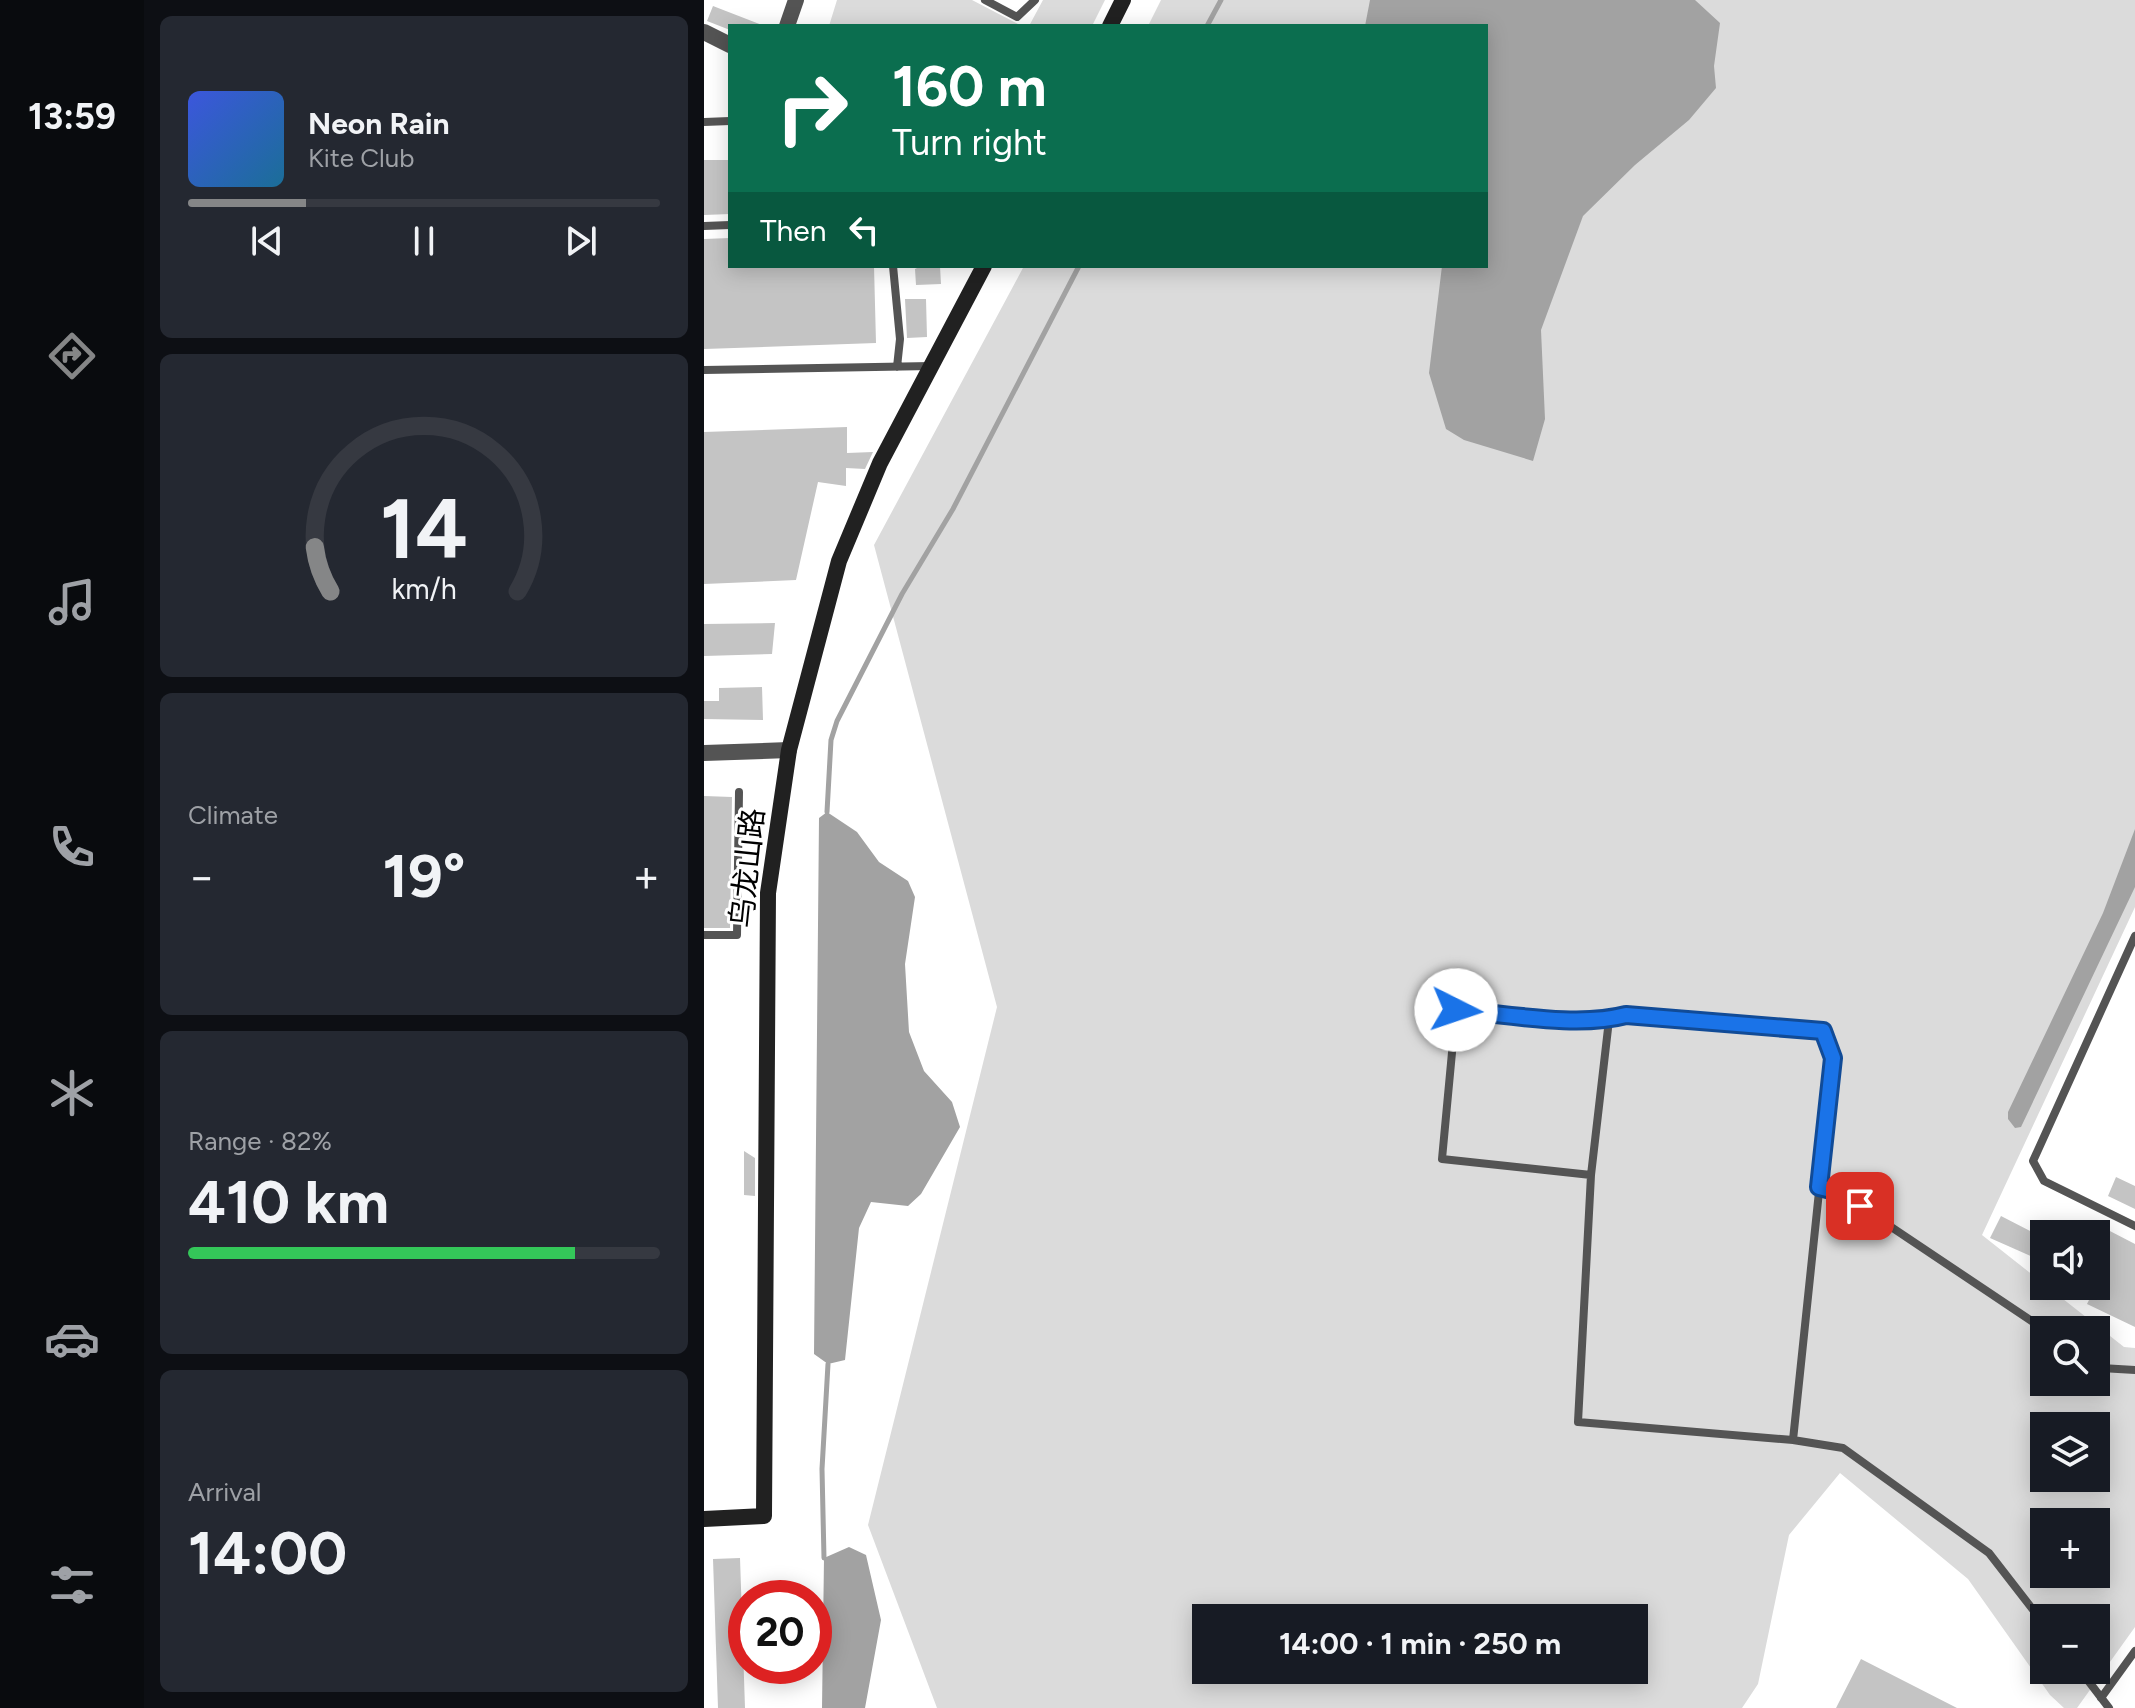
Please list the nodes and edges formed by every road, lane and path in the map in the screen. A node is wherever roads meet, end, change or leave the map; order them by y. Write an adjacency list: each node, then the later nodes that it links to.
1 (796, 0): 5 (street)
2 (985, 0): 3 (lane)
3 (1035, 0)
4 (1123, 0): 6 (street)
5 (788, 24)
6 (1111, 24)
7 (704, 32): 8 (street)
8 (728, 44)
9 (728, 121): 10 (lane)
10 (704, 122)
11 (728, 225): 12 (lane)
12 (704, 226)
13 (893, 268): 16 (lane)
14 (983, 268): 15 (street, 乌龙山路)
15 (932, 366): 16 (lane); 18 (street, 乌龙山路)
16 (897, 367): 17 (lane)
17 (704, 370)
18 (789, 750): 19 (street); 31 (street, 乌龙山路)
19 (704, 753)
20 (739, 792): 21 (lane)
21 (704, 935)
22 (2135, 936): 26 (lane)
23 (1609, 1020): 24 (lane); 24 (lane); 25 (lane)
24 (1591, 1175): 30 (lane)
25 (1819, 1187): 27 (lane); 30 (lane)
26 (2135, 1226)
27 (2030, 1320)
28 (2110, 1369): 29 (lane)
29 (2135, 1370)
30 (1793, 1440): 32 (lane)
31 (704, 1519)
32 (2030, 1606)
33 (2135, 1651): 35 (lane)
34 (2090, 1684): 35 (lane)
35 (2101, 1698): 36 (lane)
36 (2109, 1708)

